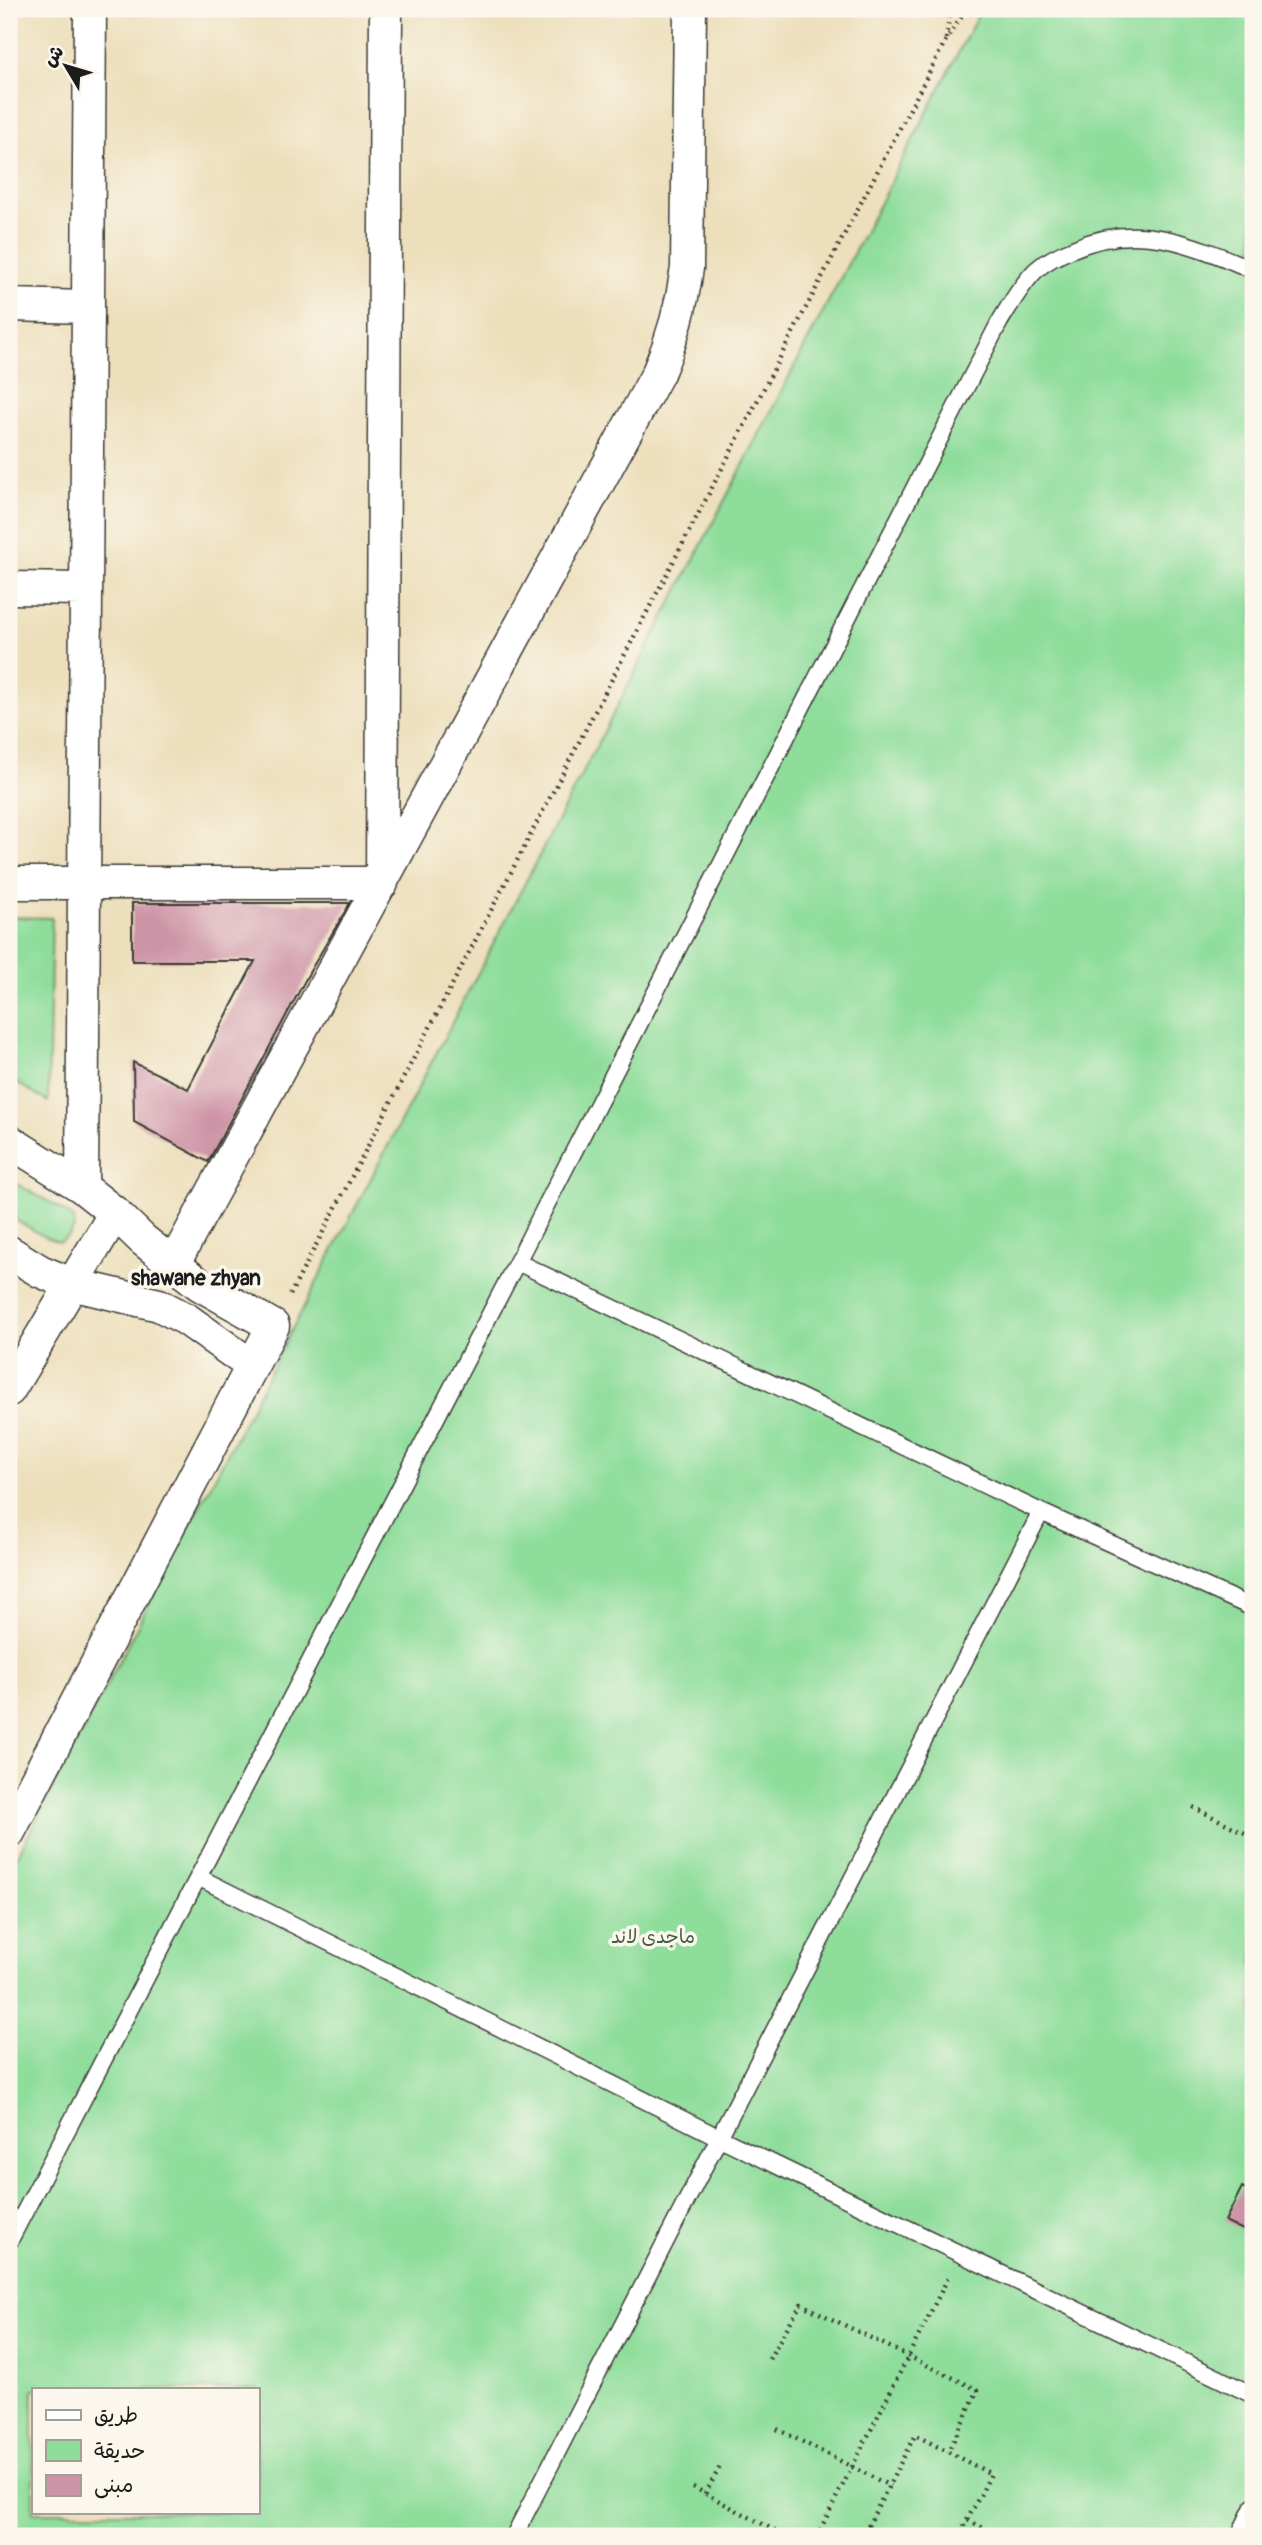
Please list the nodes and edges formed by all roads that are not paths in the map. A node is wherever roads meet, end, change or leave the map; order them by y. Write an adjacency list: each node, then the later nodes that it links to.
1 (90, 9): 6 (street)
2 (386, 9): 11 (street)
3 (690, 9): 11 (street)
4 (1253, 270): 16 (lane)
5 (9, 305): 6 (street)
6 (88, 307): 8 (street)
7 (9, 588): 8 (street)
8 (85, 589): 10 (street)
9 (9, 883): 10 (street)
10 (84, 883): 11 (street); 13 (street)
11 (382, 883): 17 (street)
12 (9, 1141): 13 (street)
13 (82, 1187): 14 (street)
14 (115, 1213): 17 (street); 18 (street)
15 (9, 1252): 18 (street)
16 (517, 1262): 21 (lane); 24 (lane)
17 (173, 1265): 19 (street)
18 (71, 1284): 19 (street); 20 (street)
19 (252, 1366): 23 (street)
20 (9, 1390)
21 (1041, 1512): 22 (lane); 25 (lane)
22 (1253, 1608)
23 (9, 1832)
24 (198, 1877): 25 (lane); 26 (lane)
25 (718, 2137): 27 (lane); 29 (lane)
26 (9, 2242)
27 (1253, 2395)
28 (1253, 2507): 30 (lane)
29 (514, 2536)
30 (1239, 2536)

